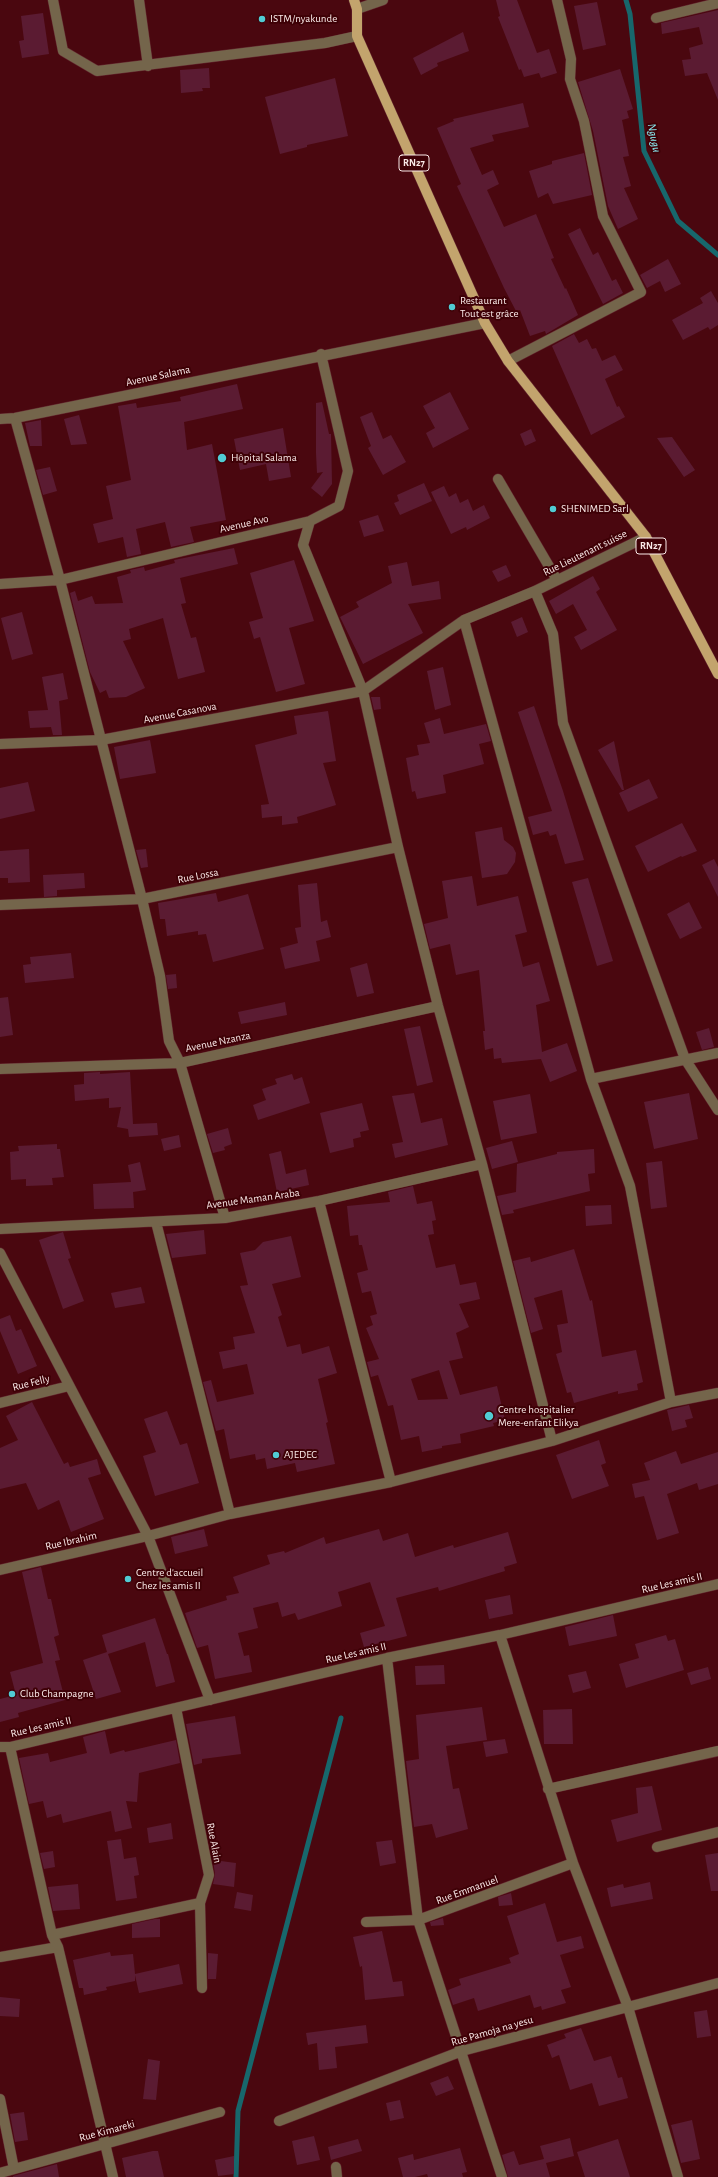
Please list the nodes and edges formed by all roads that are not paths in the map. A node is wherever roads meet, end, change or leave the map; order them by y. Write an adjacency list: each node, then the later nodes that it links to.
1 (53, 0): 9 (street)
2 (139, 0): 9 (street)
3 (383, 0): 6 (street)
4 (557, 0): 12 (street)
5 (718, 3): 7 (street)
6 (356, 5): 8 (main road, RN27)
7 (656, 18)
8 (357, 36): 9 (street); 10 (main road, RN27)
9 (148, 66)
10 (485, 323): 11 (street, Avenue Salama); 12 (main road, RN27)
11 (321, 354): 13 (street, Avenue Salama); 16 (street, Avenue Avo)
12 (508, 361): 17 (main road, RN27)
13 (15, 418): 14 (street, Avenue Salama); 18 (street)
14 (0, 419)
15 (498, 479): 19 (street)
16 (310, 521): 18 (street, Avenue Avo); 24 (street)
17 (646, 537): 19 (street, Rue Lieutenant suisse); 23 (main road, RN27)
18 (60, 580): 20 (street, Avenue Avo); 25 (street)
19 (557, 580): 21 (street, Rue Lieutenant suisse)
20 (0, 584)
21 (535, 591): 22 (street, Rue Lieutenant suisse); 32 (street)
22 (464, 620): 24 (street, Rue Lieutenant suisse); 35 (street)
23 (718, 674)
24 (363, 691): 25 (street, Avenue Casanova); 27 (street)
25 (101, 740): 26 (street, Avenue Casanova); 28 (street)
26 (0, 744)
27 (398, 848): 28 (street, Rue Lossa); 30 (street)
28 (142, 899): 29 (street, Rue Lossa); 33 (street)
29 (0, 905)
30 (438, 1006): 33 (street, Avenue Nzanza); 37 (street)
31 (718, 1053): 32 (street)
32 (685, 1060): 35 (street); 36 (street)
33 (180, 1063): 34 (street, Avenue Nzanza); 39 (street)
34 (0, 1069)
35 (591, 1079): 45 (street)
36 (718, 1110)
37 (482, 1164): 38 (street, Avenue Maman Araba); 47 (street)
38 (319, 1202): 39 (street, Avenue Maman Araba); 48 (street)
39 (225, 1218): 40 (street, Avenue Maman Araba)
40 (156, 1222): 41 (street, Avenue Maman Araba); 49 (street)
41 (0, 1229)
42 (0, 1253): 43 (street)
43 (69, 1386): 46 (street, Rue Felly); 50 (street)
44 (718, 1393): 45 (street, Rue Ibrahim)
45 (671, 1402): 47 (street, Rue Ibrahim)
46 (0, 1403)
47 (552, 1441): 48 (street, Rue Ibrahim)
48 (392, 1482): 49 (street, Rue Ibrahim)
49 (230, 1514): 50 (street, Rue Ibrahim)
50 (148, 1536): 51 (street, Rue Ibrahim); 55 (street)
51 (0, 1570)
52 (718, 1584): 53 (street, Rue Les amis II)
53 (500, 1635): 54 (street, Rue Les amis II); 59 (street)
54 (387, 1658): 55 (street, Rue Les amis II); 64 (street)
55 (210, 1700): 56 (street, Rue Les amis II)
56 (176, 1708): 57 (street, Rue Les amis II); 63 (street, Rue Alain)
57 (5, 1747): 66 (street)
58 (718, 1751): 59 (street)
59 (548, 1789): 62 (street)
60 (718, 1832): 61 (street)
61 (657, 1847)
62 (573, 1864): 64 (street, Rue Emmanuel); 71 (street)
63 (200, 1903): 66 (street); 70 (street, Rue Alain)
64 (418, 1920): 65 (street, Rue Emmanuel); 72 (street)
65 (366, 1922)
66 (52, 1935): 67 (street)
67 (58, 1947): 68 (street); 76 (street)
68 (0, 1957)
69 (718, 1983): 71 (street, Rue Pamoja na yesu)
70 (202, 1988)
71 (628, 2007): 72 (street, Rue Pamoja na yesu); 81 (street)
72 (462, 2051): 75 (street, Rue Pamoja na yesu); 80 (street)
73 (0, 2099): 77 (street)
74 (220, 2112): 76 (street, Rue Kimareki)
75 (279, 2121)
76 (107, 2144): 77 (street, Rue Kimareki); 79 (street)
77 (14, 2168): 78 (street, Rue Kimareki)
78 (0, 2172)
79 (114, 2177)
80 (502, 2177)
81 (678, 2177)

